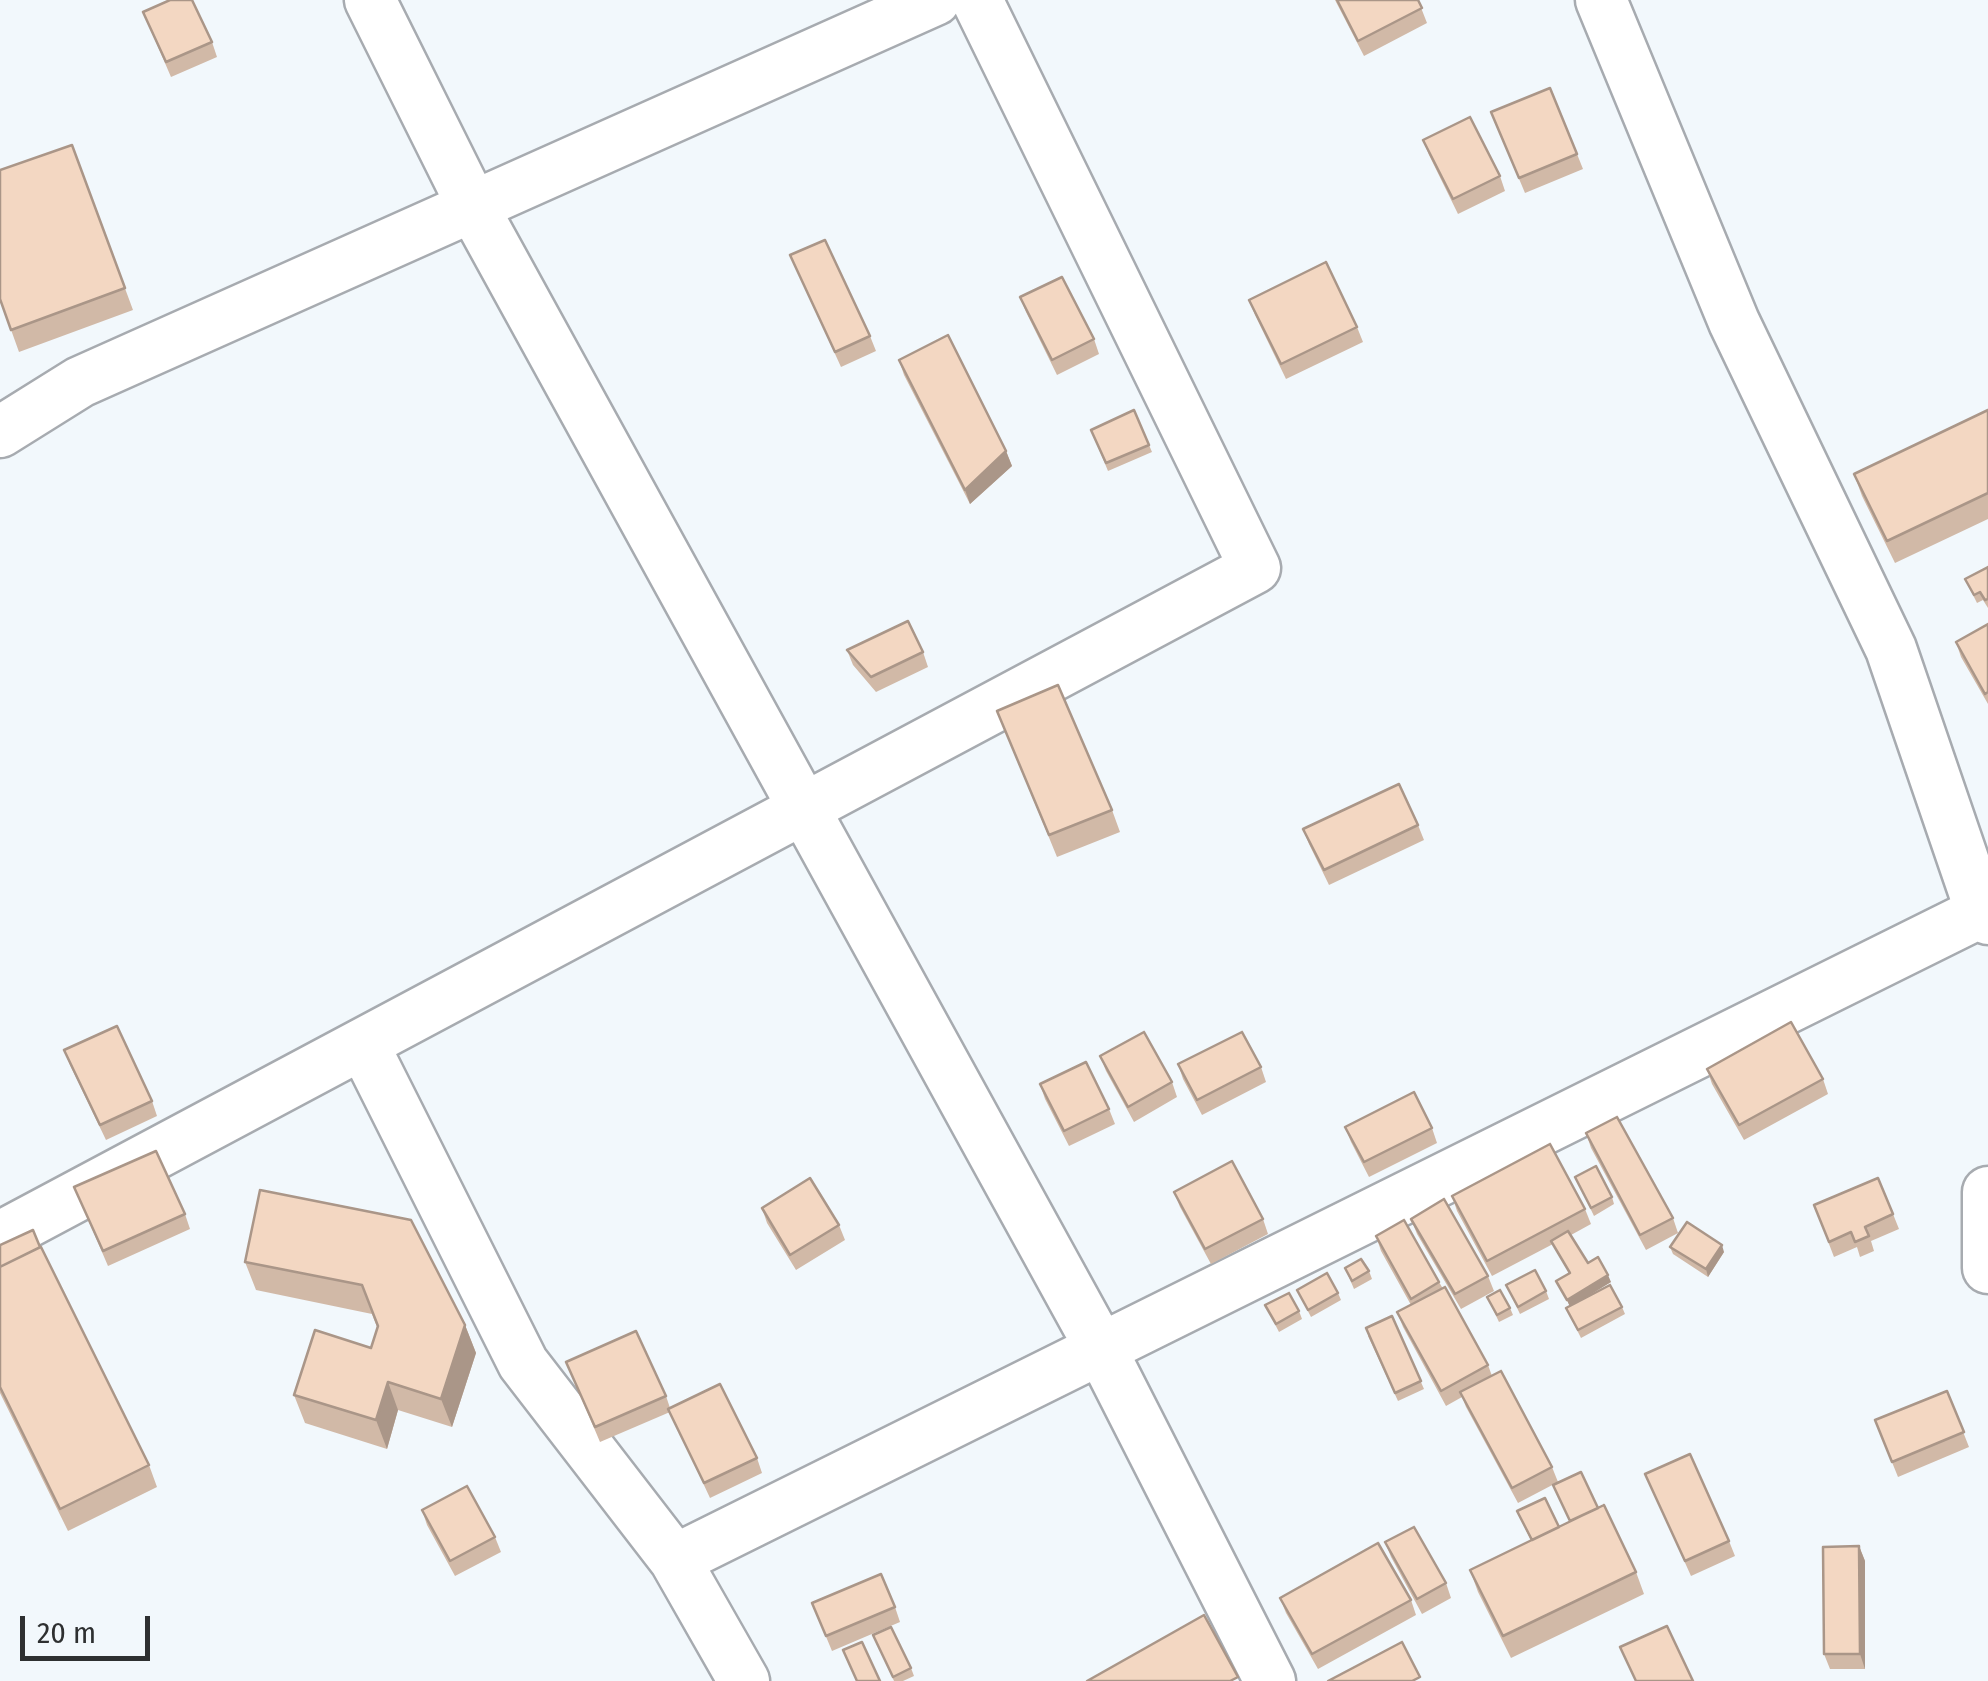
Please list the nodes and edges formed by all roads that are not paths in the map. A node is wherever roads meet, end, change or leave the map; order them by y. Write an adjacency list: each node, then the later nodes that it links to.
1 (370, 0): 5 (street)
2 (934, 0): 5 (street)
3 (976, 0): 7 (street)
4 (1601, 0): 8 (street)
5 (474, 207): 6 (street); 7 (street)
6 (0, 432)
7 (804, 809): 9 (street); 13 (street)
8 (1984, 916): 13 (street)
9 (363, 1044): 11 (street); 14 (street)
10 (1988, 1192): 12 (street)
11 (0, 1237)
12 (1988, 1268)
13 (1101, 1349): 14 (street); 16 (street)
14 (674, 1560): 15 (street)
15 (744, 1681)
16 (1270, 1681)

